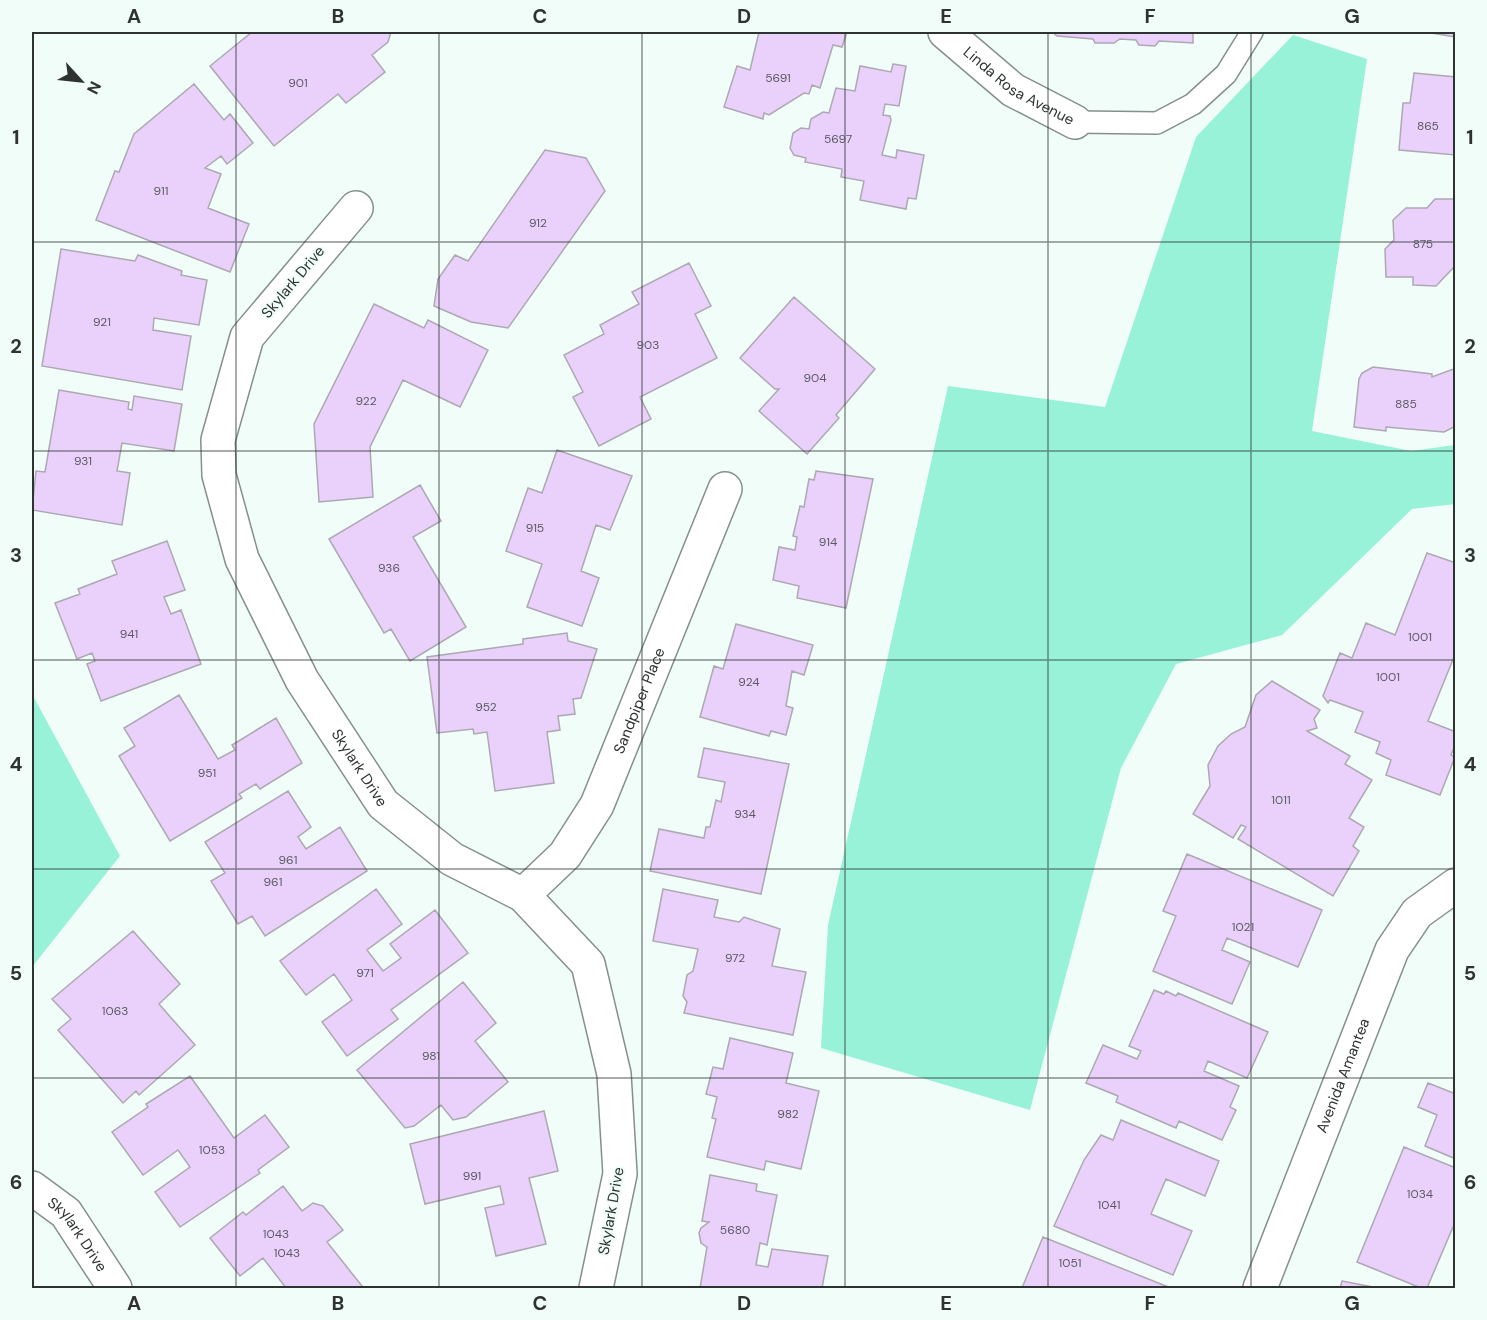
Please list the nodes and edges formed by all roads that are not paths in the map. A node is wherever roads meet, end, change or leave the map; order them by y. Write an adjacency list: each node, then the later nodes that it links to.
1 (945, 32): 3 (street, Linda Rosa Avenue)
2 (1252, 32): 3 (lane, Linda Rosa Avenue)
3 (1075, 122)
4 (356, 207): 7 (street, Skylark Drive)
5 (725, 489): 7 (street, Sandpiper Place)
6 (1455, 885): 11 (street, Avenida Amantea)
7 (523, 896): 10 (street, Skylark Drive)
8 (32, 1188): 9 (street, Skylark Drive)
9 (115, 1288)
10 (596, 1288)
11 (1260, 1288)

